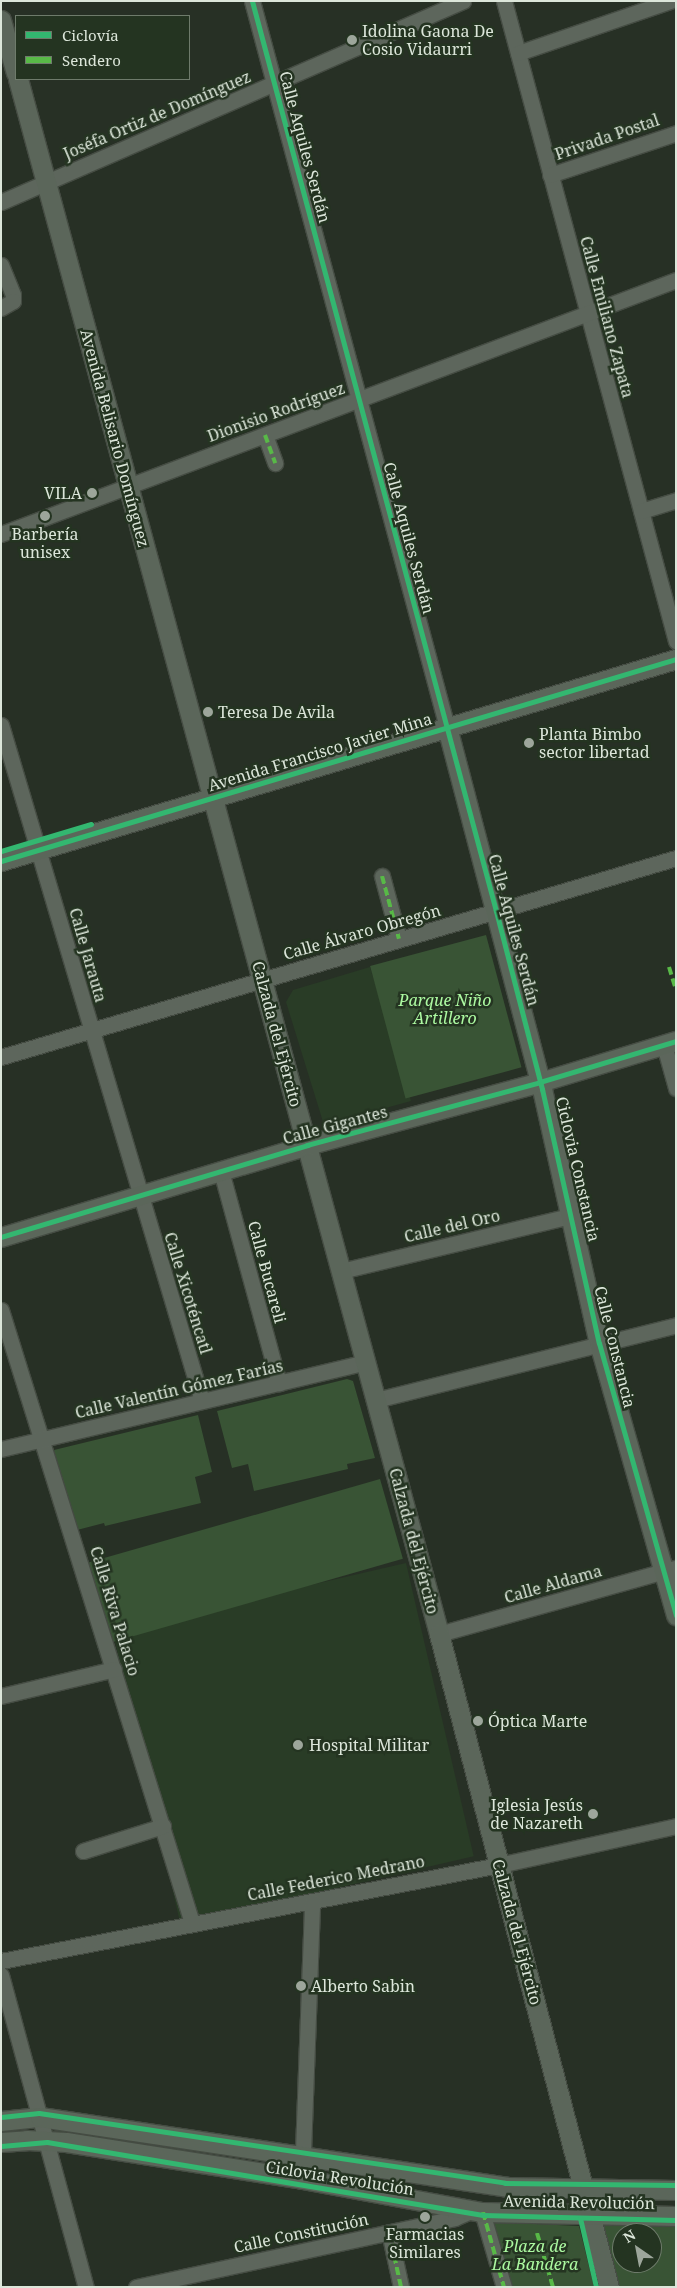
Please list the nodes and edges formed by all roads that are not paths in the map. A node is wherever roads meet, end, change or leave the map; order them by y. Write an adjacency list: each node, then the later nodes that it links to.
1 (252, 1): 9 (street, Calle Aquiles Serdán)
2 (463, 1): 9 (street, Joséfa Ortiz de Domínguez)
3 (504, 1): 6 (street, Calle Emiliano Zapata)
4 (670, 1): 6 (street)
5 (1, 20): 7 (main road)
6 (518, 53): 11 (street, Calle Emiliano Zapata)
7 (15, 69)
8 (18, 80): 12 (main road, Avenida Belisario Domínguez)
9 (274, 83): 12 (street, Joséfa Ortiz de Domínguez); 18 (street, Calle Aquiles Serdán)
10 (676, 133): 11 (street, Privada Postal)
11 (550, 175): 17 (street, Calle Emiliano Zapata)
12 (46, 183): 13 (street, Joséfa Ortiz de Domínguez); 21 (main road, Avenida Belisario Domínguez)
13 (1, 202)
14 (1, 265): 16 (street)
15 (676, 280): 17 (street, Dionisio Rodríguez)
16 (7, 304)
17 (588, 313): 18 (street, Dionisio Rodríguez); 23 (street, Calle Emiliano Zapata)
18 (359, 400): 19 (street, Dionisio Rodríguez); 28 (street, Calle Aquiles Serdán)
19 (265, 435): 20 (street); 21 (street, Dionisio Rodríguez)
20 (275, 464)
21 (127, 486): 24 (street, Dionisio Rodríguez); 29 (main road, Avenida Belisario Domínguez)
22 (676, 500): 23 (street)
23 (641, 511): 25 (street, Calle Emiliano Zapata)
24 (1, 534)
25 (676, 641)
26 (676, 659): 28 (main road, Avenida Francisco Javier Mina)
27 (1, 724): 30 (street, Calle Jarauta)
28 (447, 727): 29 (main road, Avenida Francisco Javier Mina); 34 (main road, Calle Aquiles Serdán)
29 (214, 796): 30 (main road, Avenida Francisco Javier Mina); 36 (main road, Calzada del Ejército)
30 (38, 849): 32 (main road, Avenida Francisco Javier Mina); 37 (street, Calle Jarauta)
31 (676, 858): 34 (street, Calle Álvaro Obregón)
32 (1, 861)
33 (382, 876): 35 (street)
34 (496, 911): 35 (street, Calle Álvaro Obregón); 40 (main road, Calle Aquiles Serdán)
35 (400, 939): 36 (street, Calle Álvaro Obregón)
36 (262, 980): 37 (street, Calle Álvaro Obregón); 42 (main road, Calzada del Ejército)
37 (91, 1030): 39 (street, Calle Álvaro Obregón); 44 (street, Calle Jarauta)
38 (670, 1043): 40 (main road, Calle Gigantes); 41 (street)
39 (1, 1057)
40 (540, 1082): 42 (main road, Calle Gigantes); 45 (main road, Calle Constancia)
41 (676, 1088)
42 (307, 1145): 43 (main road, Calle Gigantes); 47 (main road, Calzada del Ejército)
43 (221, 1171): 44 (main road, Calle Gigantes); 52 (street, Calle Bucareli)
44 (140, 1196): 46 (main road, Calle Gigantes); 54 (street, Calle Xicoténcatl)
45 (570, 1216): 47 (street, Calle del Oro); 50 (main road, Calle Constancia)
46 (1, 1237)
47 (341, 1271): 51 (main road, Calzada del Ejército)
48 (1, 1310): 55 (street, Calle Riva Palacio)
49 (676, 1325): 50 (street)
50 (599, 1343): 53 (street); 57 (main road, Calle Constancia)
51 (366, 1362): 52 (street, Calle Valentín Gómez Farías); 53 (main road, Calzada del Ejército)
52 (279, 1383): 54 (street, Calle Valentín Gómez Farías)
53 (376, 1400): 59 (main road, Calzada del Ejército)
54 (202, 1401): 55 (street, Calle Valentín Gómez Farías)
55 (43, 1439): 56 (street, Calle Valentín Gómez Farías); 60 (street, Calle Riva Palacio)
56 (1, 1449)
57 (670, 1569): 58 (main road, Calle Constancia); 59 (street, Calle Aldama)
58 (676, 1615)
59 (440, 1634): 65 (main road, Calzada del Ejército)
60 (114, 1669): 61 (street); 62 (street, Calle Riva Palacio)
61 (1, 1696)
62 (163, 1826): 64 (street); 67 (street, Calle Riva Palacio)
63 (676, 1826): 65 (street, Calle Federico Medrano)
64 (83, 1851)
65 (499, 1866): 66 (street, Calle Federico Medrano); 76 (main road, Calzada del Ejército)
66 (312, 1901): 67 (street, Calle Federico Medrano); 74 (street)
67 (192, 1924): 68 (street, Calle Federico Medrano)
68 (1, 1961)
69 (1, 1975): 70 (street)
70 (40, 2117): 71 (main road, Avenida Revolución); 72 (street); 74 (main road, Avenida Revolución)
71 (1, 2121)
72 (46, 2140): 73 (main road, Avenida Revolución); 75 (main road, Avenida Revolución); 82 (street)
73 (1, 2142)
74 (303, 2157): 75 (street); 76 (main road, Avenida Revolución)
75 (302, 2179): 78 (main road, Avenida Revolución)
76 (585, 2188): 77 (main road, Avenida Revolución); 79 (main road, Calzada del Ejército)
77 (676, 2190)
78 (478, 2211): 79 (main road, Avenida Revolución); 81 (street, Calle Constitución); 85 (street)
79 (592, 2213): 80 (main road, Avenida Revolución); 86 (main road, Calzada del Ejército)
80 (676, 2216)
81 (389, 2232): 83 (street, Calle Constitución); 84 (street)
82 (86, 2287)
83 (136, 2287)
84 (400, 2287)
85 (504, 2287)
86 (609, 2287)

